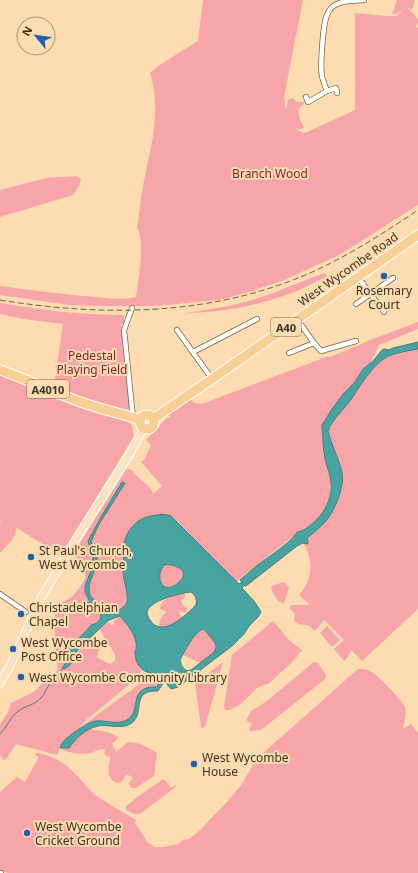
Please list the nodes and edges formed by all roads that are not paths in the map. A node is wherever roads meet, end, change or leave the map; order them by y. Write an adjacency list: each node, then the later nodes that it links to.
1 (332, 0): 3 (street)
2 (364, 0): 3 (street)
3 (336, 4): 4 (street)
4 (327, 91): 5 (street); 6 (street)
5 (337, 93)
6 (306, 97)
7 (418, 234): 8 (highway, West Wycombe Road / A40)
8 (358, 277): 10 (street); 15 (highway, West Wycombe Road / A40)
9 (393, 278): 10 (street)
10 (371, 294): 11 (street); 13 (street)
11 (356, 304)
12 (132, 308): 23 (street)
13 (384, 312)
14 (257, 319): 19 (street)
15 (297, 319): 18 (street); 22 (highway, West Wycombe Road / A40)
16 (177, 330): 19 (street)
17 (356, 341): 18 (street)
18 (314, 344): 20 (street)
19 (193, 352): 22 (street)
20 (289, 353)
21 (0, 370): 23 (highway, A4010)
22 (212, 379): 23 (highway, West Wycombe Road / A40)
23 (139, 422): 25 (main road)
24 (0, 594): 25 (street)
25 (29, 614): 26 (main road)
26 (0, 683)

